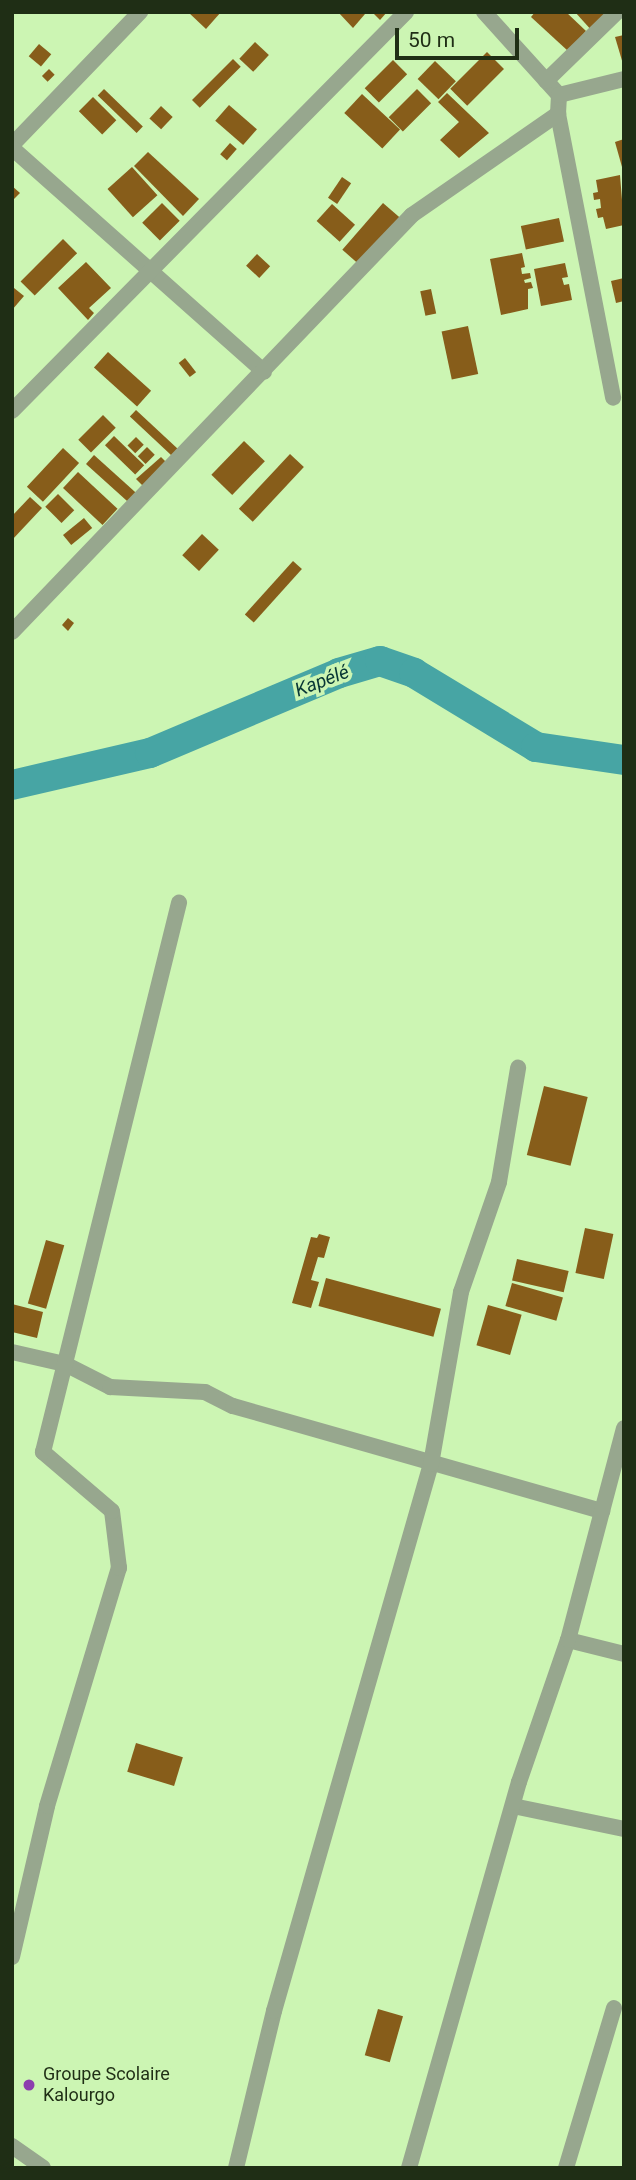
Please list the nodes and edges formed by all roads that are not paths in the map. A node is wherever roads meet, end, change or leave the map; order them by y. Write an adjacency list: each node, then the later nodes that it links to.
1 (140, 12): 9 (street)
2 (406, 12): 10 (street)
3 (484, 12): 6 (street)
4 (617, 12): 6 (street)
5 (624, 79): 7 (street)
6 (546, 81): 7 (street)
7 (559, 95): 8 (street)
8 (558, 114): 11 (street); 12 (street)
9 (12, 147): 10 (street)
10 (149, 273): 11 (street); 13 (street)
11 (264, 372): 14 (street)
12 (613, 398)
13 (12, 411)
14 (12, 632)
15 (179, 903): 18 (street)
16 (518, 1068): 20 (street)
17 (12, 1352): 18 (street)
18 (65, 1364): 20 (street); 27 (street)
19 (624, 1428): 21 (street)
20 (431, 1464): 22 (street); 31 (street)
21 (619, 1464): 22 (street)
22 (602, 1511): 23 (street)
23 (568, 1640): 24 (street); 25 (street)
24 (624, 1654)
25 (513, 1806): 26 (street); 32 (street)
26 (624, 1829)
27 (12, 1957)
28 (614, 2008): 33 (street)
29 (12, 2146): 30 (street)
30 (40, 2167)
31 (236, 2168)
32 (409, 2168)
33 (566, 2168)

